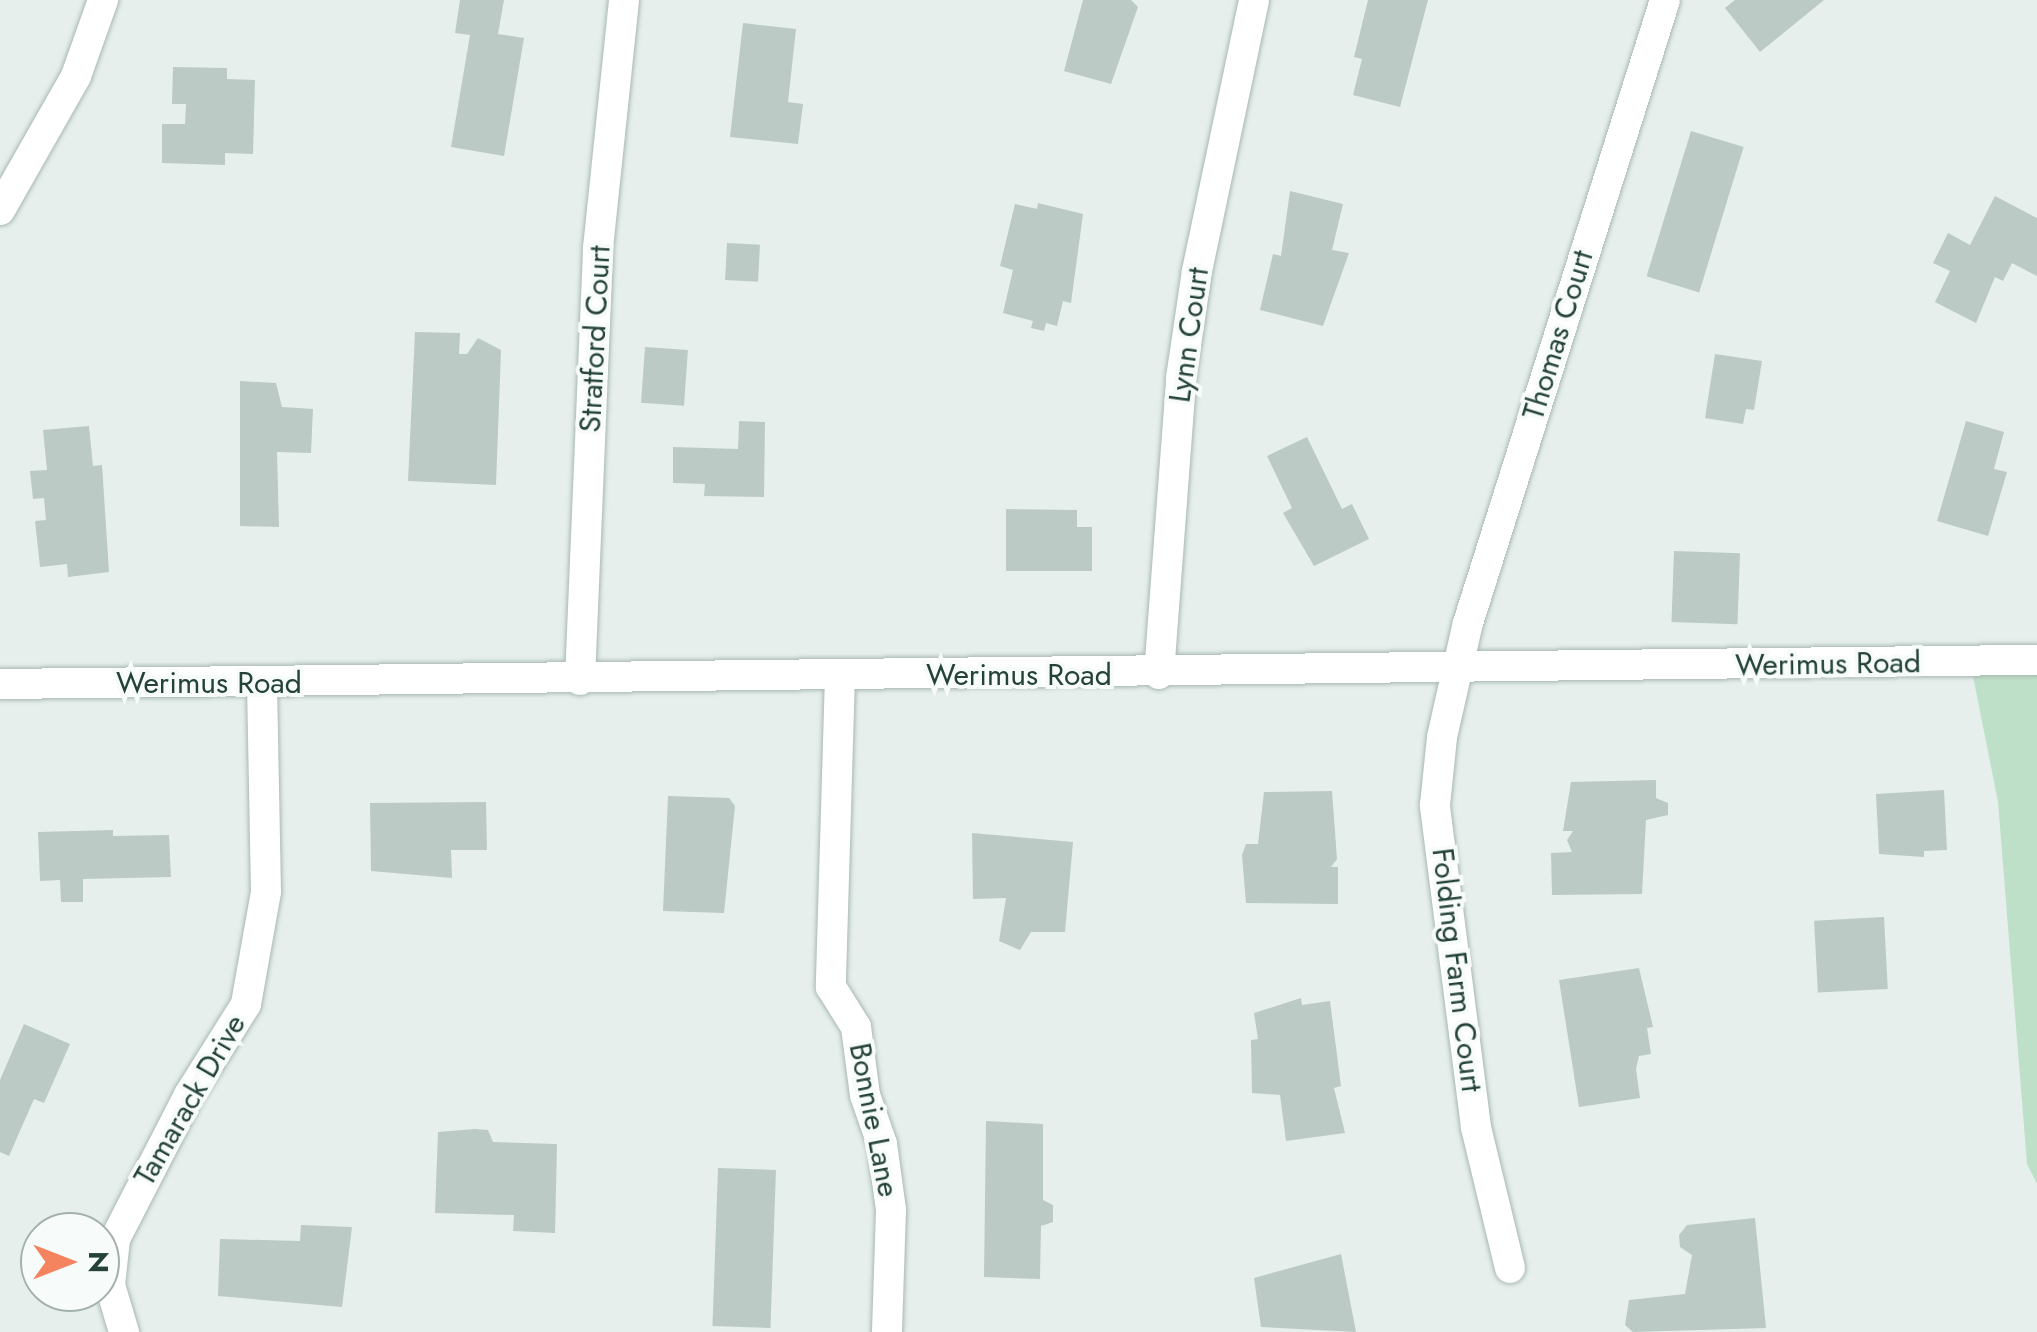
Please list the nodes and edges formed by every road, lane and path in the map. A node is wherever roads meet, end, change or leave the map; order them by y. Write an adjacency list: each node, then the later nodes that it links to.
1 (104, 0): 5 (street)
2 (624, 0): 10 (street, Stratford Court)
3 (1254, 0): 8 (street, Lynn Court)
4 (1665, 0): 7 (street, Thomas Court)
5 (0, 210)
6 (2037, 660): 7 (street, Werimus Road)
7 (1456, 670): 8 (street, Werimus Road); 13 (street, Folding Farm Court)
8 (1158, 674): 9 (street, Werimus Road)
9 (840, 676): 10 (street, Werimus Road); 15 (street, Bonnie Lane)
10 (580, 680): 12 (street, Werimus Road)
11 (0, 684): 12 (street, Werimus Road)
12 (262, 684): 14 (street, Tamarack Drive)
13 (1510, 1268)
14 (124, 1332)
15 (887, 1332)

